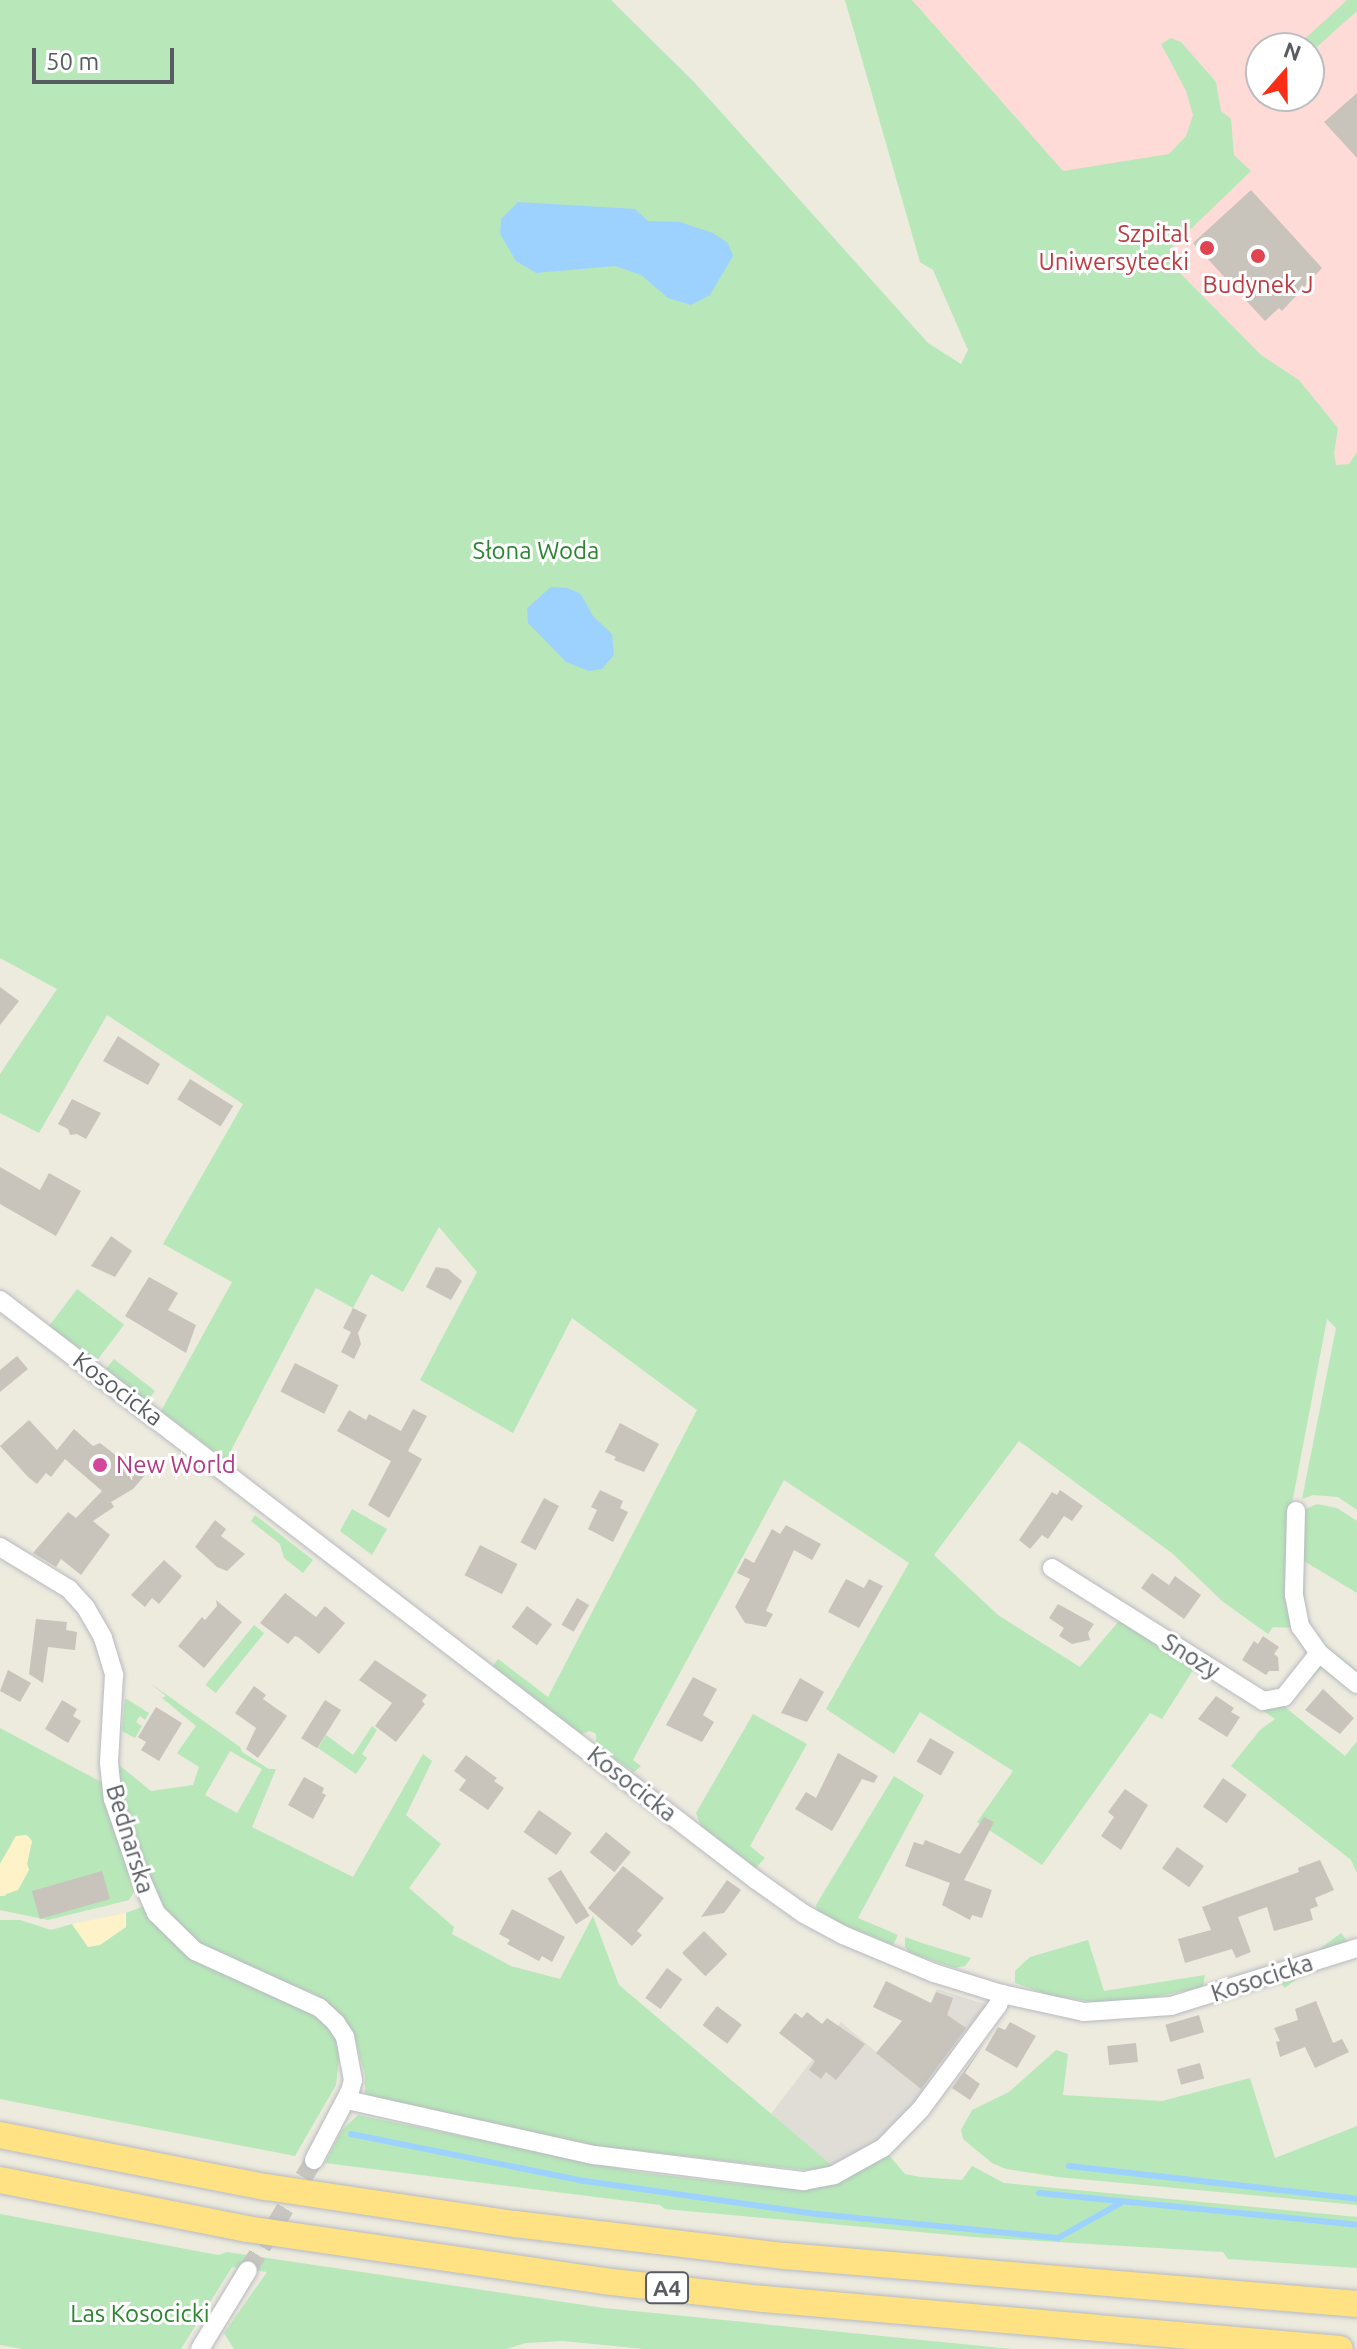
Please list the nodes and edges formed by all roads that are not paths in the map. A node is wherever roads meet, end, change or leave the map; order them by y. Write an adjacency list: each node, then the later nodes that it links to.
1 (0, 1300): 8 (street, Kosocicka)
2 (1296, 1511): 5 (street)
3 (0, 1547): 9 (street, Bednarska)
4 (1052, 1568): 5 (street, Snozy)
5 (1319, 1653): 6 (street)
6 (1357, 1684)
7 (1357, 1948): 8 (street, Kosocicka)
8 (1002, 1994): 9 (street)
9 (347, 2100): 11 (street, Bednarska)
10 (0, 2135): 14 (highway, A4)
11 (314, 2160)
12 (0, 2180): 16 (highway, A4)
13 (248, 2270): 15 (street)
14 (1357, 2304)
15 (200, 2349)
16 (1340, 2349)

